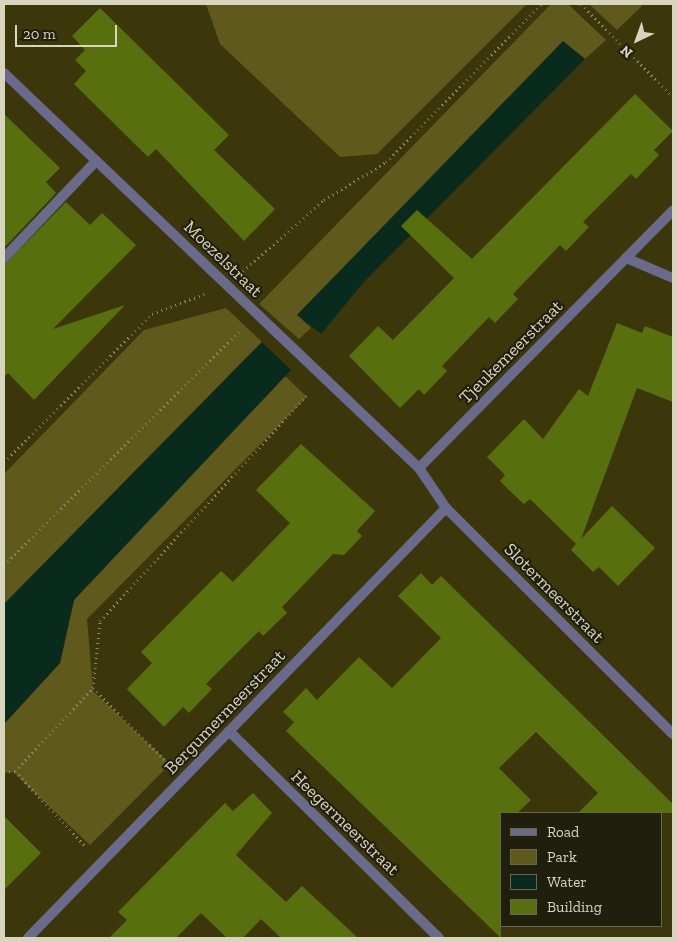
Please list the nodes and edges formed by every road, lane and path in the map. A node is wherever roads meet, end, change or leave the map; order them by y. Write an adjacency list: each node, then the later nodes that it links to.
1 (541, 4): 10 (path)
2 (581, 4): 4 (path)
3 (4, 73): 5 (street, Moezelstraat)
4 (673, 97)
5 (96, 162): 7 (street); 10 (street, Moezelstraat)
6 (673, 210): 8 (street, Tjeukemeerstraat)
7 (4, 258)
8 (626, 258): 9 (street); 14 (street, Tjeukemeerstraat)
9 (673, 278)
10 (227, 285): 11 (street, Moezelstraat); 13 (path)
11 (257, 314): 12 (street, Moezelstraat); 16 (path)
12 (324, 377): 14 (street, Moezelstraat); 17 (path)
13 (4, 462)
14 (419, 468): 15 (street, Slotermeerstraat)
15 (446, 508): 18 (street, Bergumermeerstraat); 19 (street, Slotermeerstraat)
16 (4, 565)
17 (93, 688): 20 (path); 22 (path)
18 (229, 731): 22 (street, Bergumermeerstraat); 25 (street, Heegermeerstraat)
19 (673, 734)
20 (15, 771): 21 (path); 23 (path)
21 (4, 772)
22 (183, 778): 23 (street, Bergumermeerstraat)
23 (101, 863): 24 (street, Bergumermeerstraat)
24 (28, 938)
25 (439, 938)

